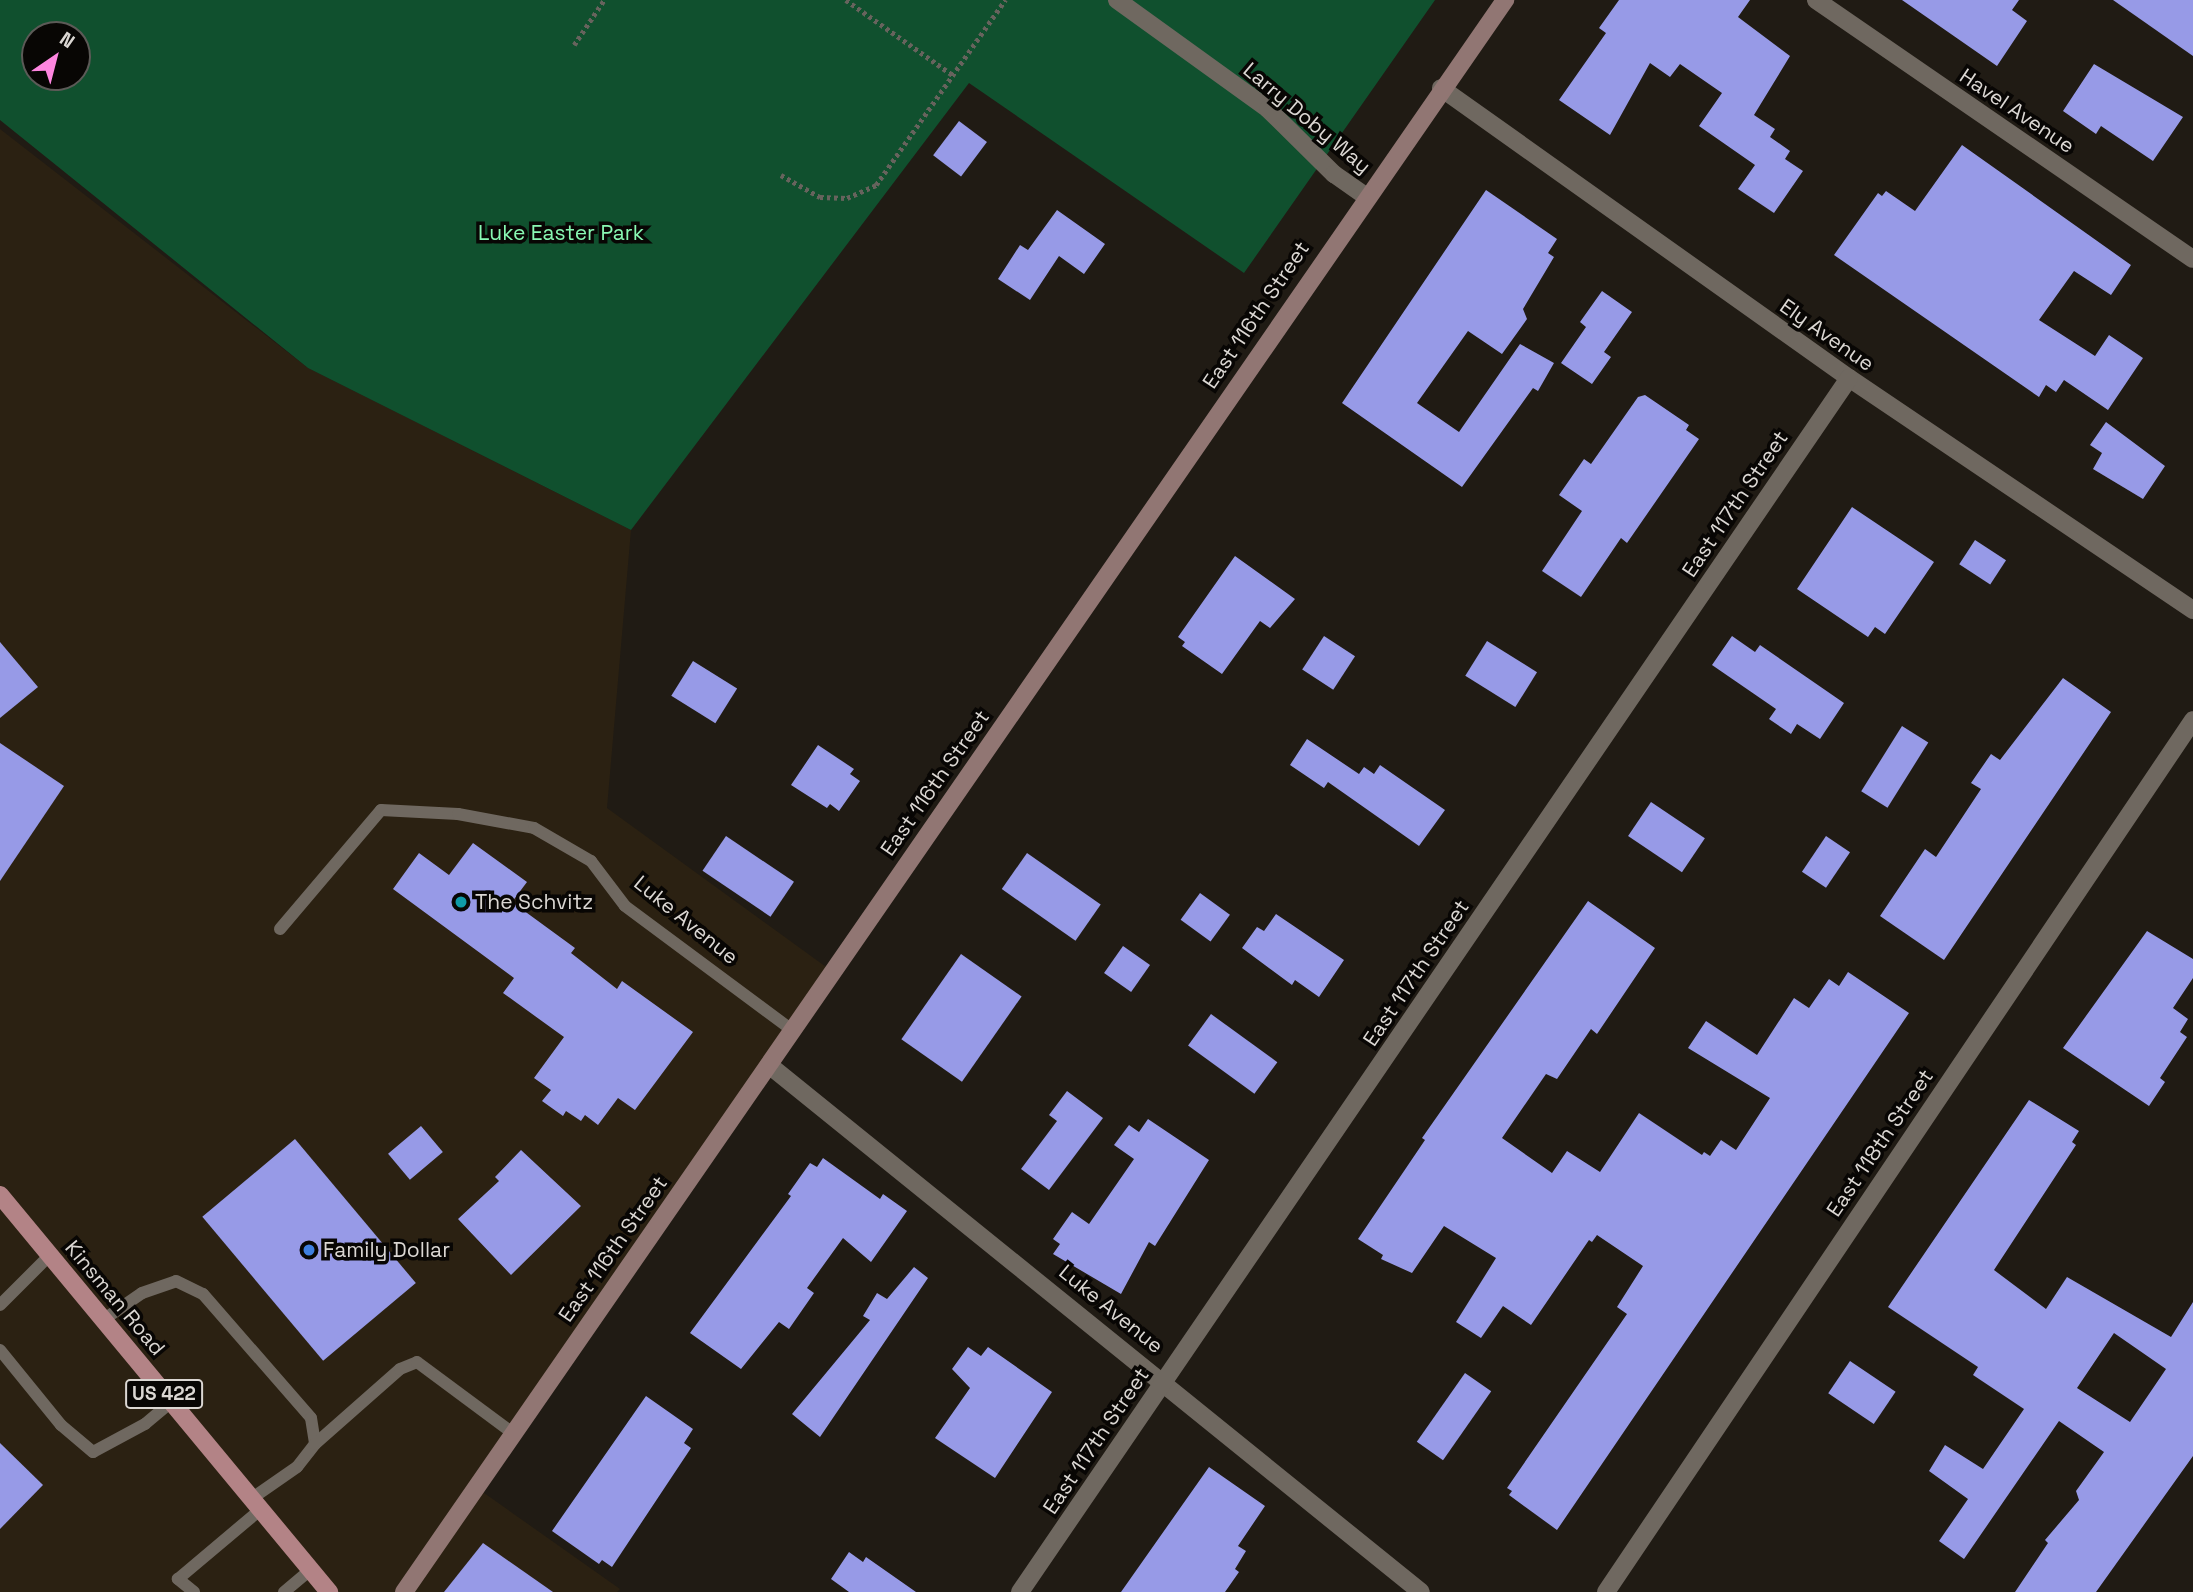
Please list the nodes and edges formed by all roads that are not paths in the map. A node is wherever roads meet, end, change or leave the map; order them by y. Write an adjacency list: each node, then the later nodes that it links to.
1 (1117, 0): 5 (street, Larry Doby Way)
2 (1504, 0): 4 (main road, East 116th Street)
3 (1816, 0): 6 (street, Havel Avenue)
4 (1441, 88): 5 (main road, East 116th Street); 7 (street, Ely Avenue)
5 (1366, 196): 11 (main road, East 116th Street)
6 (2193, 259)
7 (1849, 378): 8 (street, Ely Avenue); 18 (street, East 117th Street)
8 (2193, 610)
9 (2193, 720): 30 (street, East 118th Street)
10 (279, 929): 11 (lane, Luke Avenue)
11 (792, 1030): 12 (main road, East 116th Street)
12 (769, 1065): 18 (street, Luke Avenue); 20 (main road, East 116th Street)
13 (0, 1195): 14 (main road, Kinsman Road / US 422)
14 (50, 1255): 15 (lane); 16 (main road, Kinsman Road / US 422)
15 (0, 1305)
16 (103, 1320): 19 (main road, Kinsman Road / US 422); 21 (lane)
17 (0, 1350): 19 (lane)
18 (1165, 1381): 28 (street, East 117th Street); 29 (street, Luke Avenue)
19 (171, 1402): 22 (main road, Kinsman Road / US 422)
20 (514, 1434): 21 (lane); 27 (main road, East 116th Street)
21 (315, 1444): 22 (lane)
22 (256, 1504): 23 (main road, Kinsman Road / US 422); 24 (lane)
23 (310, 1570): 25 (lane); 26 (main road, Kinsman Road / US 422)
24 (194, 1592)
25 (284, 1592)
26 (329, 1592)
27 (404, 1592)
28 (1020, 1592)
29 (1421, 1592)
30 (1605, 1592)

